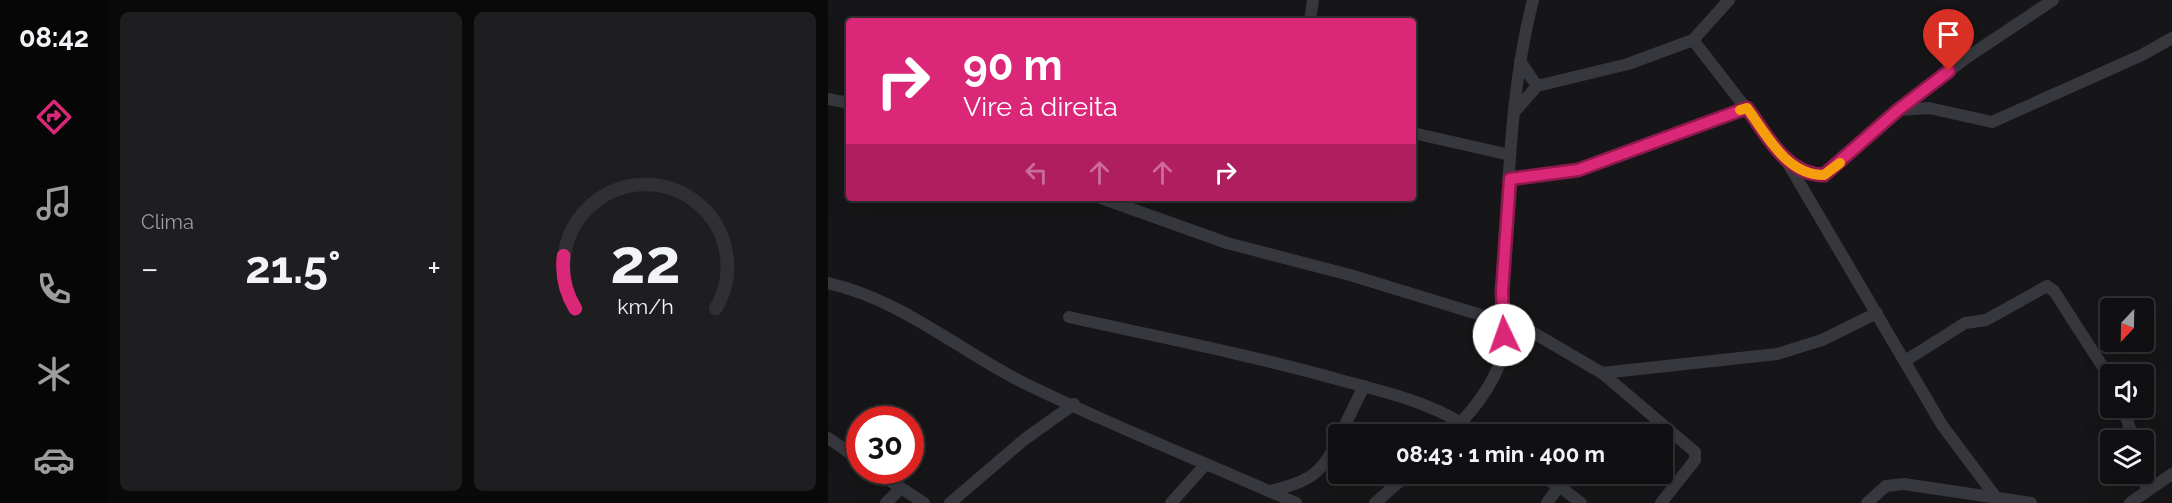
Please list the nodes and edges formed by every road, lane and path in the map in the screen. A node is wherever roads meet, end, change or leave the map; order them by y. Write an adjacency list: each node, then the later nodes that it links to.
1 (1313, 0): 6 (street)
2 (1533, 0): 9 (street)
3 (1711, 0): 5 (street)
4 (2053, 0): 14 (street)
5 (1727, 1): 8 (street)
6 (1310, 18)
7 (2172, 38): 14 (street)
8 (1693, 40): 10 (street); 13 (street)
9 (1520, 61): 10 (street); 15 (street)
10 (1537, 86): 15 (street)
11 (828, 99): 12 (street)
12 (846, 102)
13 (1747, 108): 18 (street); 19 (street)
14 (1898, 110): 18 (street)
15 (1515, 111): 17 (street)
16 (1416, 134): 17 (street)
17 (1510, 155): 19 (street)
18 (1786, 160): 22 (street)
19 (1510, 179): 24 (street)
20 (1109, 201): 24 (street)
21 (828, 283): 29 (street)
22 (1876, 313): 25 (street); 27 (street)
23 (1069, 317): 28 (street)
24 (1504, 322): 27 (street); 30 (street)
25 (1905, 361): 26 (street); 46 (street)
26 (2101, 364)
27 (1602, 373): 55 (street)
28 (1364, 386): 30 (street); 31 (street)
29 (1074, 404): 36 (street); 49 (street)
30 (1462, 422): 32 (street)
31 (1345, 424)
32 (1465, 424)
33 (828, 438): 34 (street)
34 (846, 450)
35 (1328, 460): 45 (street)
36 (1205, 465): 45 (street); 50 (street)
37 (2172, 474): 44 (street)
38 (893, 484): 43 (street)
39 (1397, 484): 52 (street)
40 (1555, 484): 42 (street)
41 (2146, 484): 44 (street)
42 (1559, 486): 53 (street); 54 (street)
43 (900, 489): 47 (street); 48 (street)
44 (2147, 490): 58 (street)
45 (1270, 491): 51 (street)
46 (1995, 496): 56 (street); 57 (street)
47 (886, 503)
48 (924, 503)
49 (950, 503)
50 (1171, 503)
51 (1296, 503)
52 (1375, 503)
53 (1547, 503)
54 (1581, 503)
55 (1661, 503)
56 (1867, 503)
57 (2031, 503)
58 (2130, 503)

